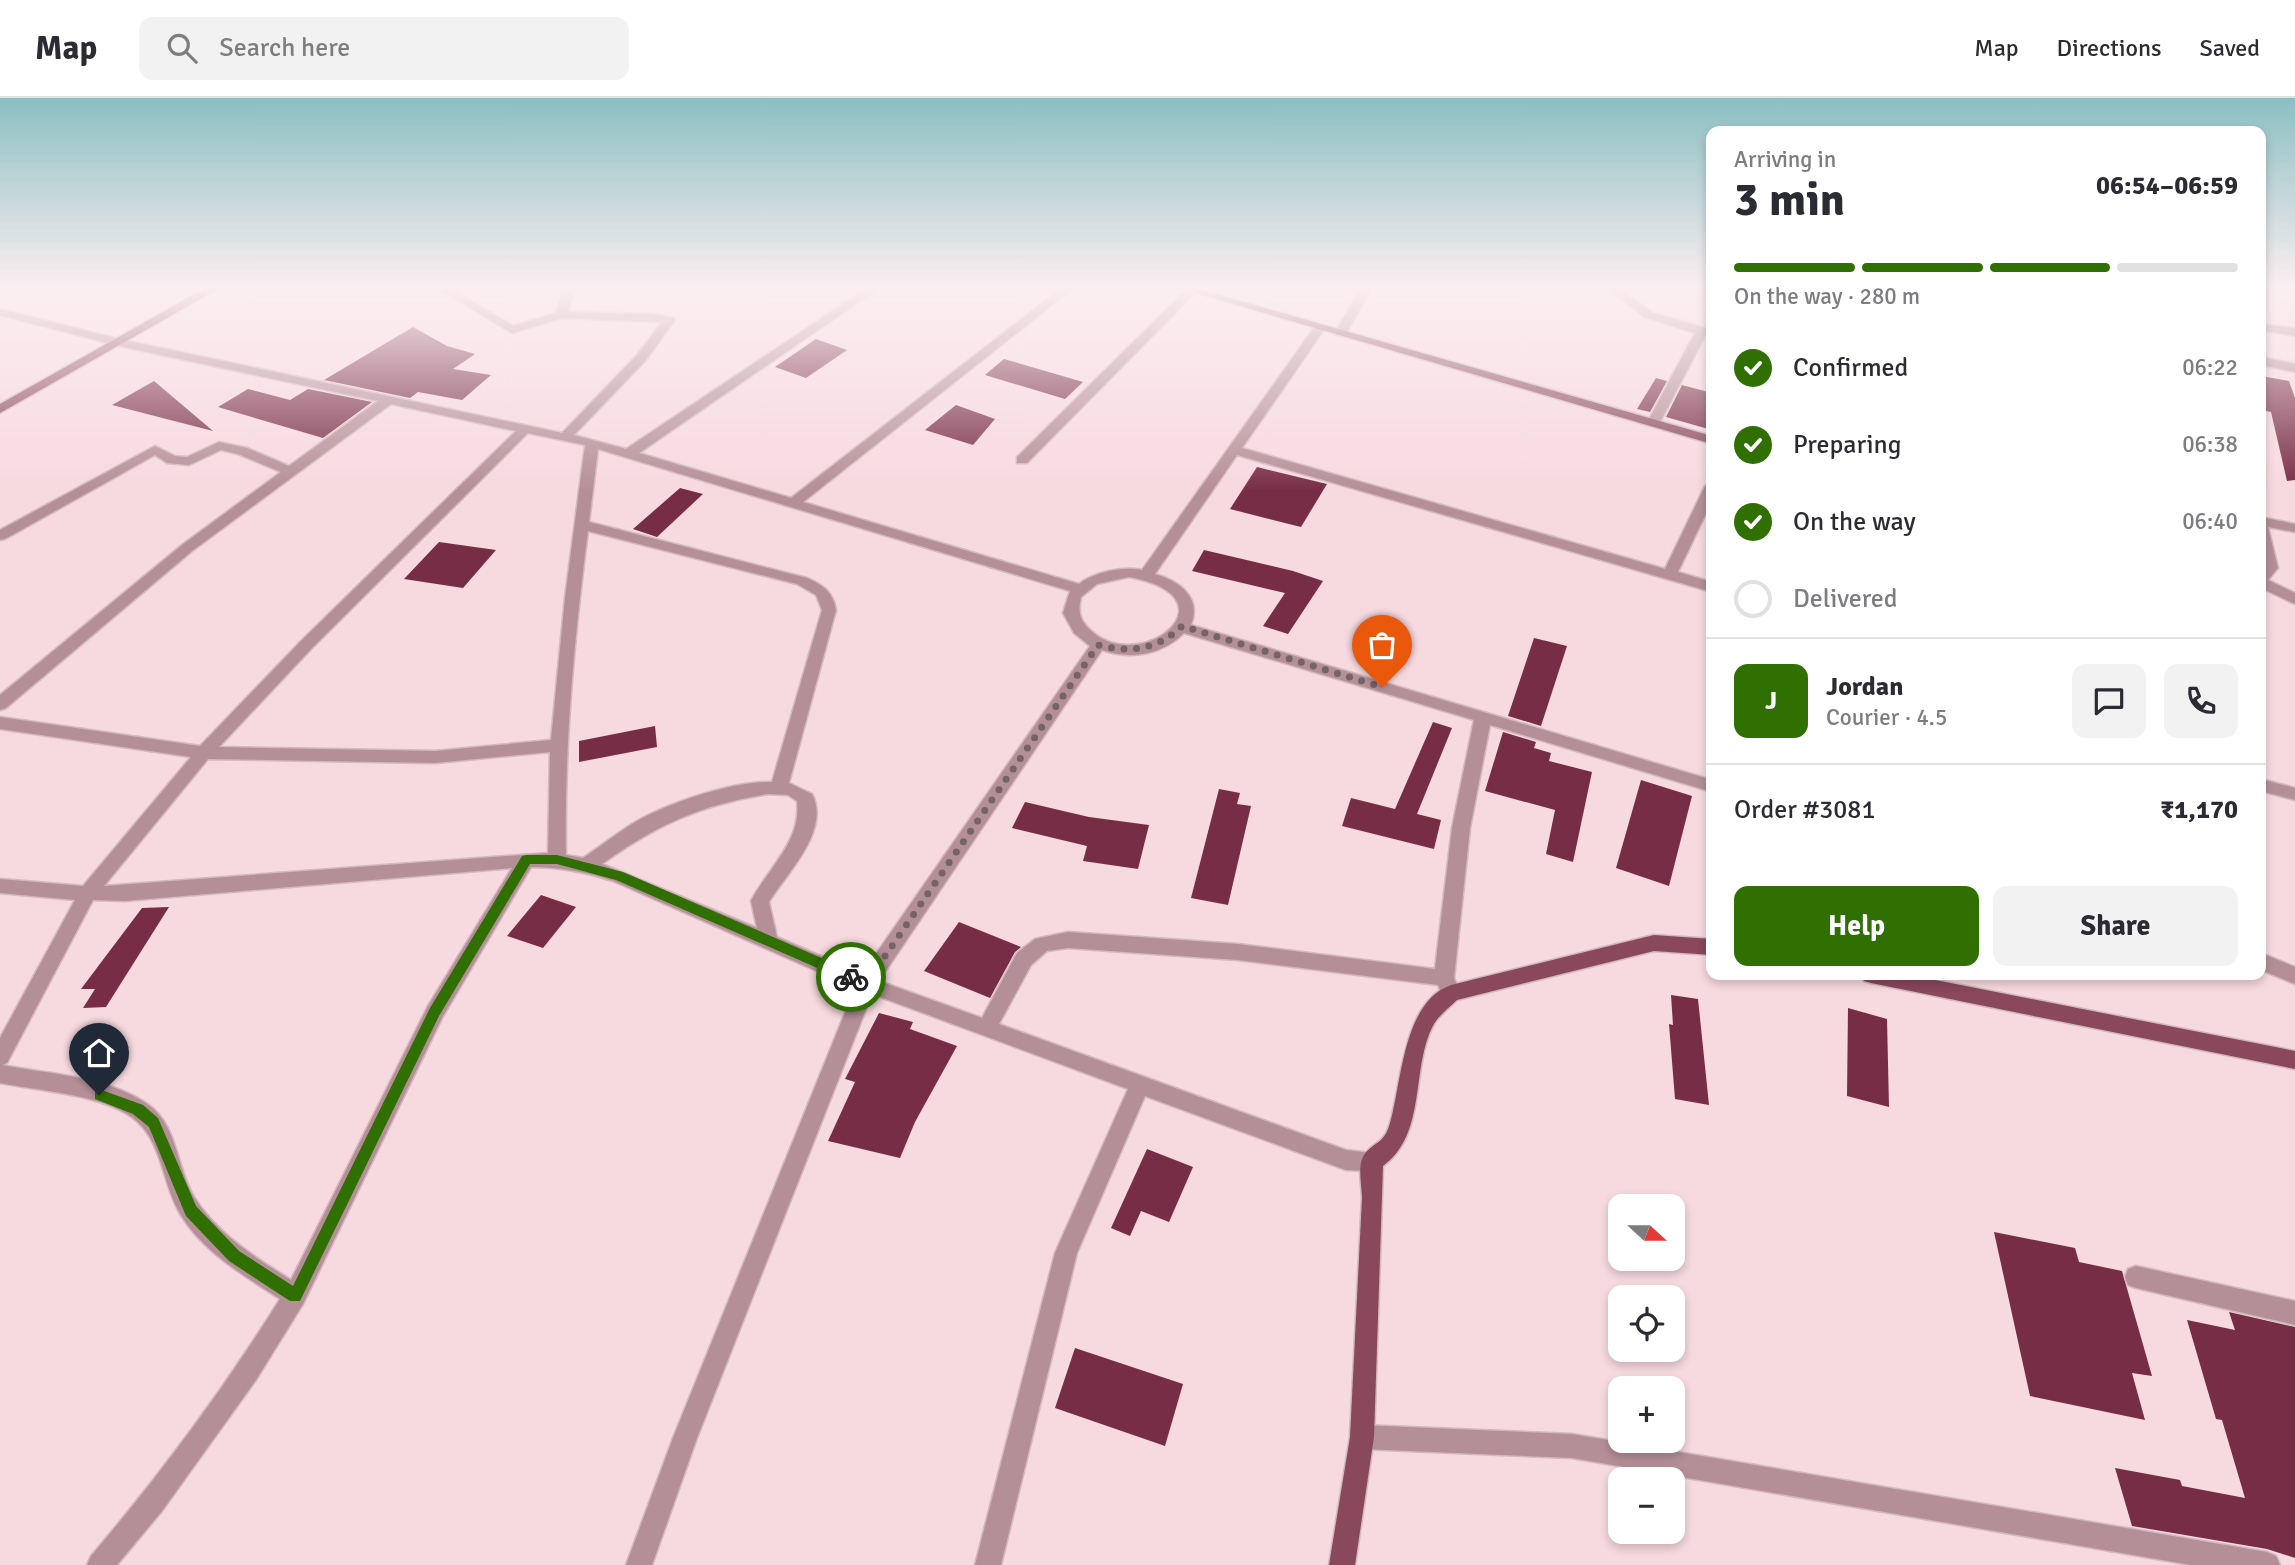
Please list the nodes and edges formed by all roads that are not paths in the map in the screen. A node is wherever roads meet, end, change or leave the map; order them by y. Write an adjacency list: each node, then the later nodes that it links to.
1 (97, 354): 13 (main road)
2 (178, 354): 12 (street)
3 (644, 354): 16 (street)
4 (776, 354): 20 (street)
5 (983, 354): 24 (street)
6 (1128, 354): 21 (street)
7 (1301, 354): 19 (street)
8 (1415, 354): 14 (main road)
9 (1694, 354): 14 (street)
10 (2266, 362): 11 (street)
11 (2295, 368)
12 (389, 399): 15 (street); 22 (street)
13 (0, 409)
14 (1653, 423): 17 (main road)
15 (527, 428): 16 (street); 43 (street)
16 (565, 437): 18 (street)
17 (1706, 438)
18 (592, 443): 20 (street); 26 (street)
19 (1234, 450): 30 (street); 32 (street)
20 (628, 454): 24 (street)
21 (1022, 460)
22 (289, 471): 28 (street); 39 (street)
23 (1706, 499): 32 (street)
24 (793, 503): 35 (street)
25 (2266, 524): 27 (street)
26 (582, 525): 42 (street); 45 (street)
27 (2295, 528)
28 (0, 537)
29 (2266, 546): 31 (street)
30 (1147, 574): 35 (street); 37 (street)
31 (2266, 574)
32 (1670, 576): 34 (street)
33 (2266, 583): 36 (street)
34 (1706, 585)
35 (1079, 589): 38 (street)
36 (2295, 599)
37 (1182, 626): 38 (street); 40 (street)
38 (1098, 645): 58 (street)
39 (0, 704)
40 (1483, 717): 44 (street); 59 (street)
41 (0, 723): 43 (street)
42 (561, 745): 43 (street); 48 (street)
43 (205, 753): 52 (street)
44 (1706, 784)
45 (780, 785): 50 (street); 53 (street)
46 (2266, 786): 47 (street)
47 (2295, 794)
48 (557, 859): 49 (street); 50 (street)
49 (526, 860): 52 (street); 67 (street)
50 (587, 865): 53 (street)
51 (0, 886): 52 (street)
52 (88, 893): 61 (street)
53 (769, 941): 58 (street)
54 (1706, 947): 59 (main road)
55 (2266, 963): 56 (street)
56 (2295, 976)
57 (1896, 980): 62 (main road)
58 (866, 984): 60 (street); 71 (street)
59 (1447, 986): 60 (street); 65 (main road)
60 (987, 1028): 64 (street)
61 (0, 1057)
62 (2295, 1060)
63 (0, 1074): 67 (street)
64 (1140, 1084): 65 (street); 72 (street)
65 (1372, 1161): 69 (main road)
66 (2136, 1276): 68 (street)
67 (295, 1296): 70 (street)
68 (2295, 1313)
69 (1362, 1437): 73 (main road); 74 (street)
70 (100, 1565)
71 (639, 1565)
72 (988, 1565)
73 (1342, 1565)
74 (2267, 1565)

